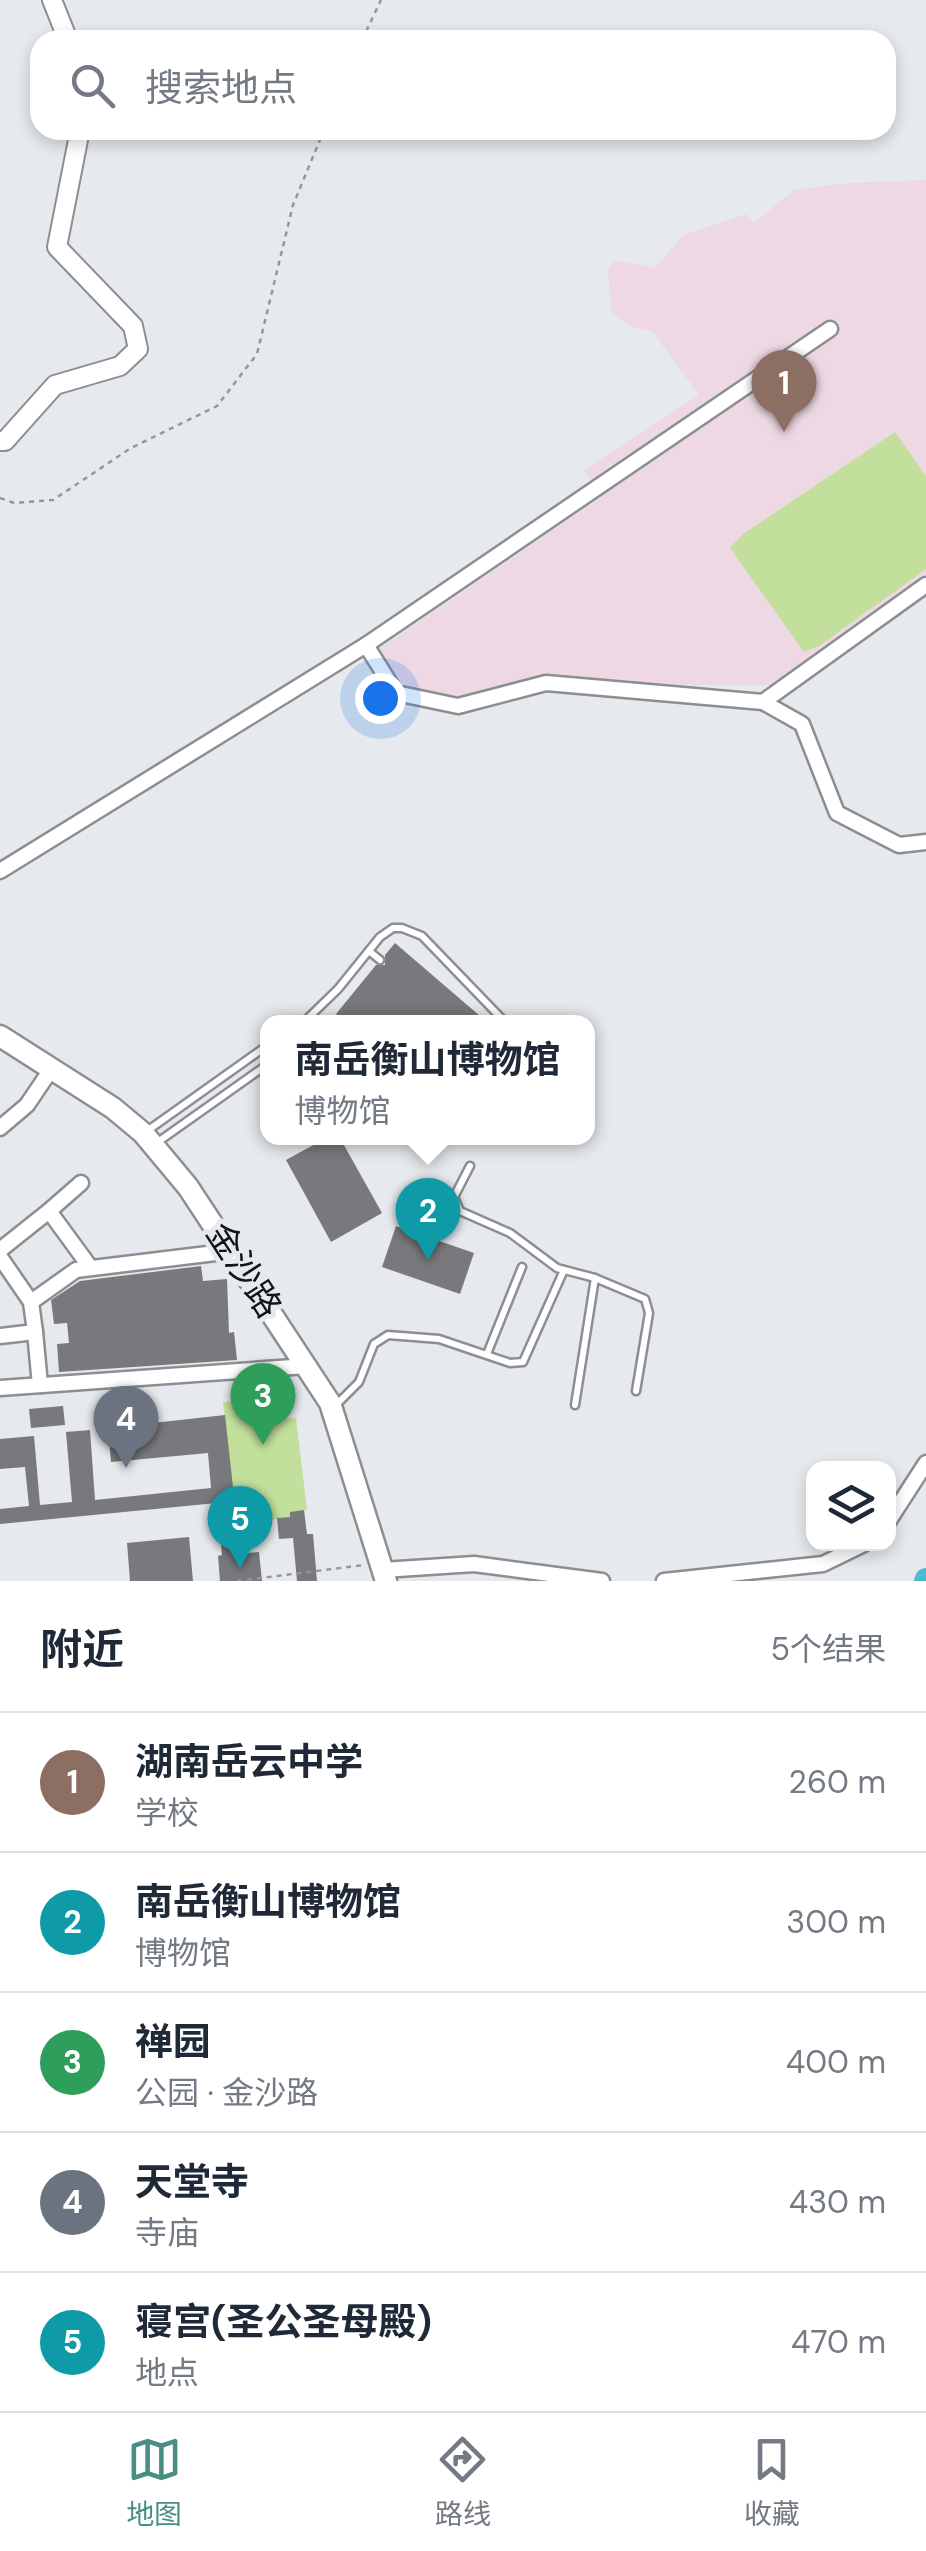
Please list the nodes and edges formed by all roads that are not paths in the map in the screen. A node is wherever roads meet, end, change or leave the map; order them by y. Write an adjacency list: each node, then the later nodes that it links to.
1 (52, 0): 2 (street)
2 (64, 30)
3 (78, 140): 5 (street)
4 (830, 329): 7 (street)
5 (0, 440)
6 (926, 586): 8 (street)
7 (366, 645): 8 (street); 10 (street)
8 (763, 702): 9 (street)
9 (926, 842)
10 (0, 872)
11 (369, 951): 12 (lane); 13 (lane); 14 (lane)
12 (380, 960)
13 (310, 1015)
14 (498, 1015)
15 (0, 1036): 17 (main road, 金沙路)
16 (260, 1051): 20 (lane)
17 (52, 1068): 19 (street); 20 (main road, 金沙路)
18 (260, 1069): 20 (lane)
19 (0, 1128)
20 (149, 1139): 24 (main road, 金沙路)
21 (470, 1166): 28 (lane)
22 (81, 1183): 23 (street)
23 (48, 1211): 25 (street); 26 (street)
24 (232, 1251): 26 (street); 34 (main road, 金沙路)
25 (0, 1254): 30 (street)
26 (90, 1267): 30 (street)
27 (522, 1267): 33 (lane)
28 (564, 1270): 29 (lane); 33 (lane)
29 (595, 1278): 37 (lane); 38 (lane)
30 (32, 1302): 31 (street)
31 (35, 1332): 32 (street); 35 (street)
32 (0, 1336)
33 (487, 1354): 39 (lane)
34 (307, 1366): 35 (street); 39 (main road, 金沙路)
35 (40, 1385): 36 (street)
36 (0, 1388)
37 (636, 1391)
38 (575, 1405)
39 (332, 1409): 43 (main road, 金沙路)
40 (926, 1463): 41 (street)
41 (896, 1510)
42 (850, 1551): 45 (street)
43 (383, 1571): 44 (street)
44 (602, 1581)
45 (664, 1581)

